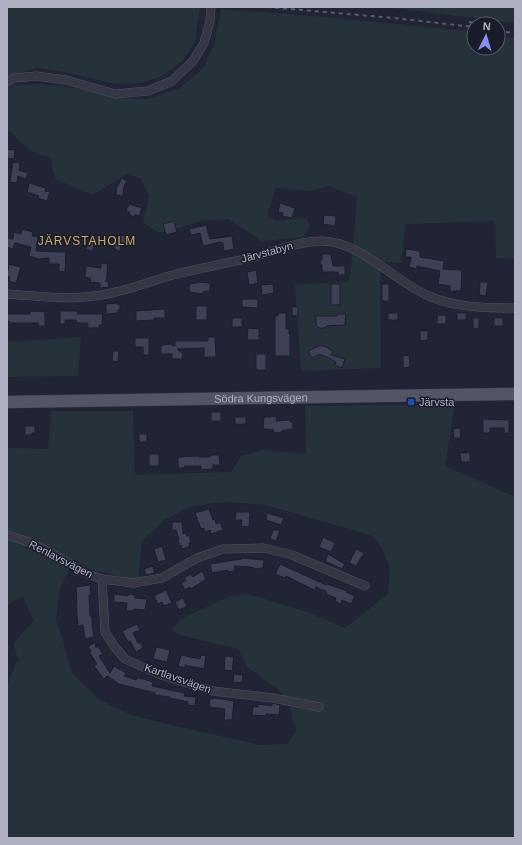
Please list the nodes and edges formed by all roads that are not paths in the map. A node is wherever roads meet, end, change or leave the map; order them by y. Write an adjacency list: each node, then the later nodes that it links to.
1 (211, 7): 2 (street)
2 (7, 82)
3 (7, 294): 4 (street, Järvstabyn)
4 (515, 308)
5 (515, 394): 6 (main road, Södra Kungsvägen)
6 (7, 402)
7 (7, 535): 8 (street, Renlavsvägen)
8 (102, 579): 9 (street, Renlavsvägen); 10 (street, Kartlavsvägen)
9 (365, 586)
10 (319, 707)

